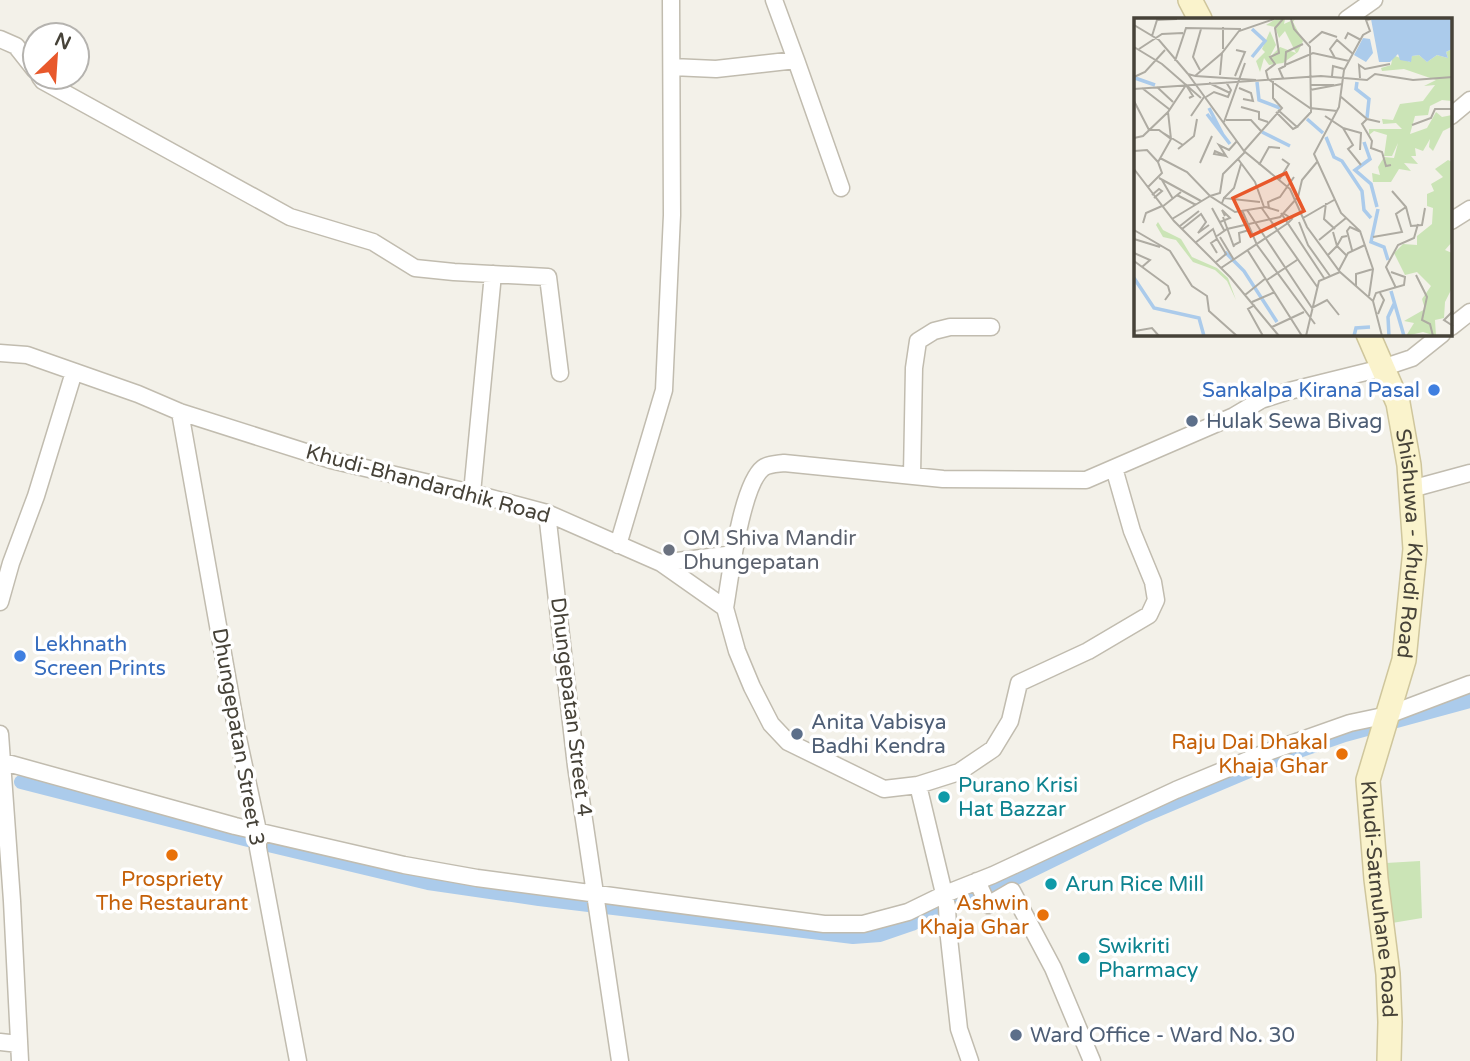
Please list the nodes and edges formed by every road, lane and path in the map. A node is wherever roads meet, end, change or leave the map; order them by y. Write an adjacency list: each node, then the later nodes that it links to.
1 (671, 0): 10 (street)
2 (774, 0): 9 (street)
3 (1190, 0): 5 (main road)
4 (1374, 0): 6 (street)
5 (1199, 18)
6 (1348, 18)
7 (0, 39): 8 (street)
8 (21, 52)
9 (796, 60): 10 (street); 14 (street)
10 (672, 67): 34 (street)
11 (63, 91): 17 (street)
12 (1470, 100): 13 (street)
13 (1452, 115)
14 (841, 188)
15 (1470, 209): 16 (street)
16 (1452, 220)
17 (493, 274): 26 (street); 32 (street)
18 (1470, 312): 19 (street)
19 (1452, 326)
20 (991, 327): 30 (street)
21 (1369, 336): 24 (main road, Shishuwa - Khudi Road)
22 (1440, 336): 24 (street)
23 (0, 353): 25 (street, Khudi-Bhandardhik Road)
24 (1382, 368): 28 (street); 31 (main road, Shishuwa - Khudi Road)
25 (74, 372): 27 (street, Khudi-Bhandardhik Road); 37 (street)
26 (560, 373)
27 (180, 412): 32 (street, Khudi-Bhandardhik Road); 44 (street, Dhungepatan Street 3)
28 (1114, 468): 30 (street); 43 (street)
29 (1470, 473): 31 (street)
30 (912, 475): 35 (street)
31 (1411, 489): 40 (main road, Shishuwa - Khudi Road)
32 (472, 493): 33 (street, Khudi-Bhandardhik Road)
33 (547, 513): 34 (street, Khudi-Bhandardhik Road); 48 (street, Dhungepatan Street 4)
34 (618, 544): 36 (street, Khudi-Bhandardhik Road)
35 (733, 554): 36 (street); 38 (street)
36 (661, 563): 38 (street, Khudi-Bhandardhik Road)
37 (0, 602)
38 (725, 608): 43 (street)
39 (1470, 684): 40 (street)
40 (1384, 726): 45 (street); 56 (main road, Khudi-Satmuhane Road)
41 (0, 734): 42 (street)
42 (1, 762): 44 (street); 47 (street)
43 (918, 785): 46 (street)
44 (258, 831): 48 (street); 52 (street, Dhungepatan Street 3)
45 (978, 881): 46 (street); 55 (street)
46 (945, 894): 48 (street); 54 (street)
47 (6, 900): 50 (street)
48 (597, 903): 53 (street, Dhungepatan Street 4)
49 (0, 1042): 50 (street)
50 (19, 1044): 51 (street)
51 (20, 1061)
52 (298, 1061)
53 (620, 1061)
54 (970, 1061)
55 (1092, 1061)
56 (1389, 1061)

